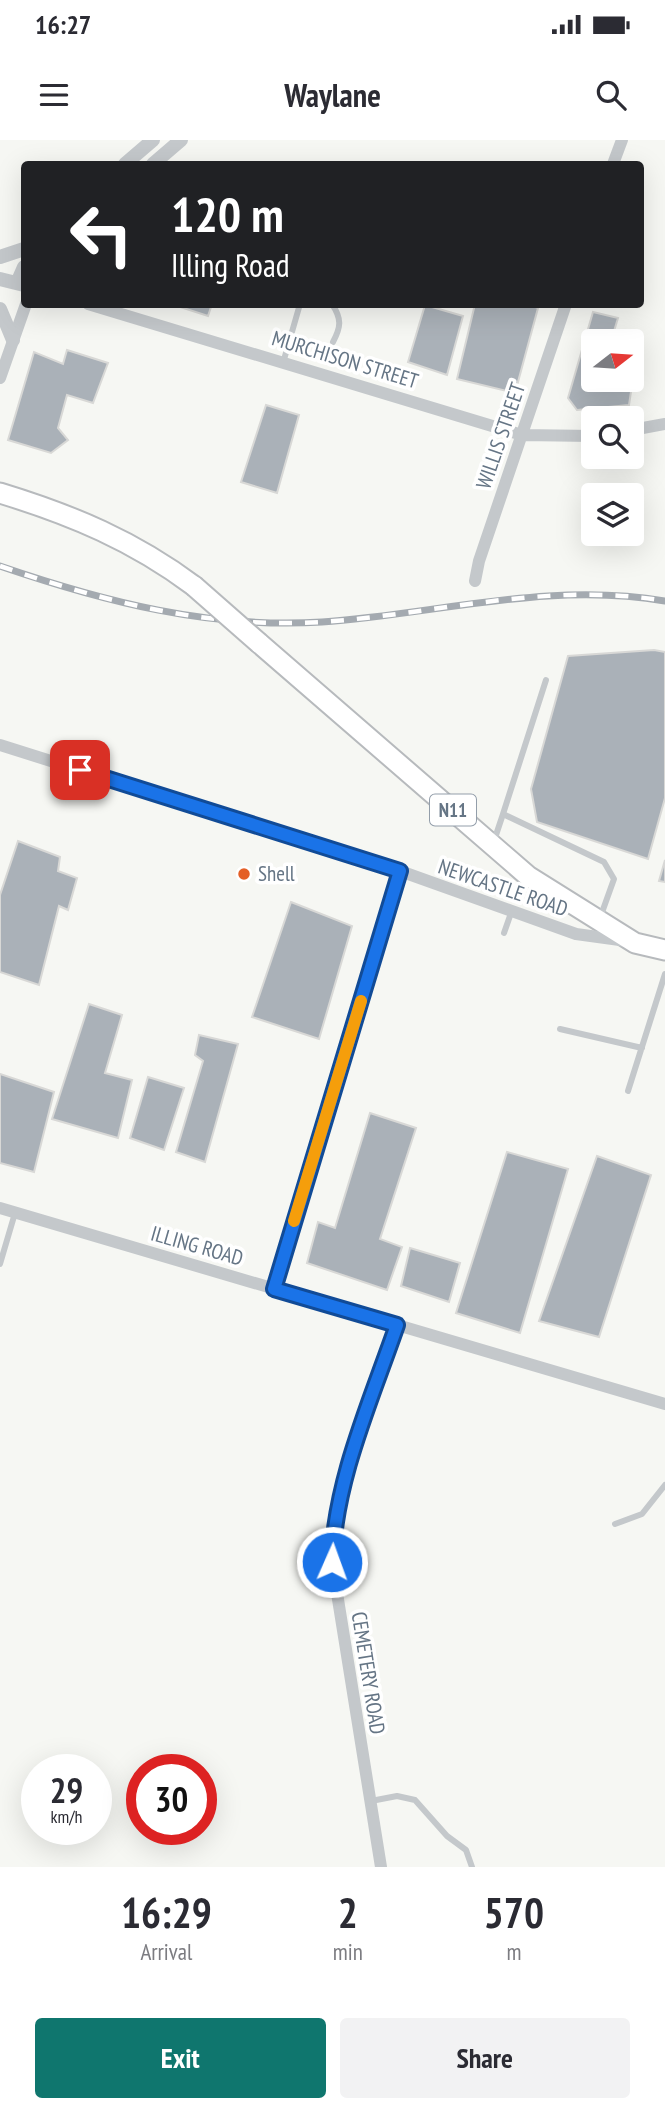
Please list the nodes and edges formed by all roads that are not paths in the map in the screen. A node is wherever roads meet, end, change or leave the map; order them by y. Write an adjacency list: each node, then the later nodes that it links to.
1 (153, 140): 4 (street)
2 (181, 140): 5 (street)
3 (622, 140): 6 (street)
4 (128, 161)
5 (156, 161)
6 (615, 161)
7 (21, 250): 8 (street)
8 (0, 257)
9 (0, 279): 10 (street)
10 (21, 284)
11 (101, 308): 20 (street, MURCHISON STREET)
12 (299, 308): 20 (lane)
13 (334, 308): 18 (lane)
14 (565, 308): 24 (street, WILLIS STREET)
15 (0, 309): 17 (street)
16 (23, 310): 17 (street)
17 (12, 340): 19 (street)
18 (333, 342)
19 (3, 361): 21 (street)
20 (283, 363): 24 (street, MURCHISON STREET)
21 (0, 378)
22 (665, 424): 23 (street)
23 (644, 428)
24 (522, 435): 25 (street, MURCHISON STREET); 27 (street, WILLIS STREET)
25 (581, 436)
26 (0, 493): 31 (highway, N11, bridge)
27 (475, 581)
28 (546, 680): 30 (lane)
29 (0, 745): 32 (street, NEWCASTLE ROAD)
30 (503, 814): 31 (lane); 34 (lane)
31 (493, 844): 34 (highway, N11)
32 (400, 871): 33 (street, NEWCASTLE ROAD); 45 (street)
33 (511, 913): 35 (lane); 36 (street, NEWCASTLE ROAD)
34 (600, 920): 36 (highway, N11)
35 (504, 933)
36 (635, 943): 37 (highway, N11)
37 (665, 950)
38 (665, 974): 40 (lane)
39 (560, 1029): 40 (lane)
40 (642, 1048): 41 (lane)
41 (628, 1091)
42 (0, 1208): 43 (street, ILLING ROAD)
43 (15, 1213): 44 (lane); 45 (street, ILLING ROAD)
44 (0, 1264)
45 (274, 1289): 46 (street, ILLING ROAD)
46 (397, 1325): 47 (street, ILLING ROAD); 50 (street, CEMETERY ROAD)
47 (665, 1404)
48 (665, 1485): 49 (lane)
49 (615, 1524)
50 (370, 1801): 51 (street, CEMETERY ROAD); 52 (lane)
51 (381, 1867)
52 (472, 1867)

